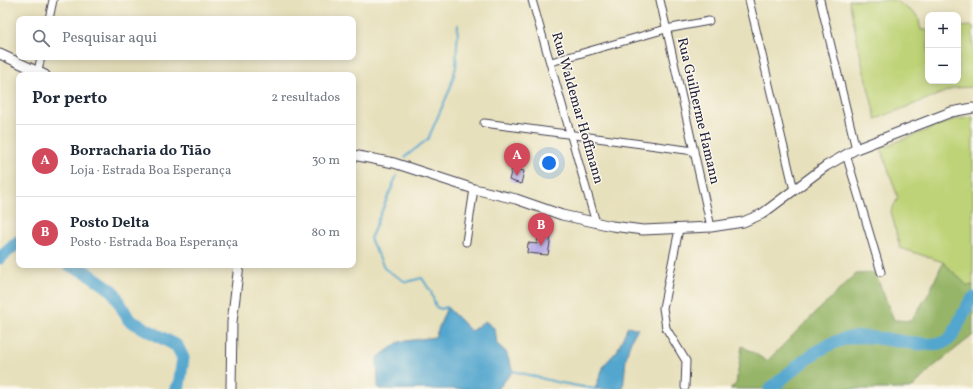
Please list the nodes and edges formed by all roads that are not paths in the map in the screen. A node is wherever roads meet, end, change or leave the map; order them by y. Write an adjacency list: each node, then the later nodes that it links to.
1 (53, 0): 6 (street)
2 (532, 0): 12 (street, Rua Waldemar Hoffmann)
3 (660, 0): 8 (street, Rua Guilherme Hamann)
4 (748, 0): 24 (street)
5 (820, 0): 19 (street)
6 (50, 16)
7 (709, 21): 8 (street)
8 (666, 29): 12 (street); 20 (street, Rua Guilherme Hamann)
9 (0, 54): 14 (street)
10 (0, 60): 13 (street)
11 (41, 60): 15 (street)
12 (551, 62): 18 (street, Rua Waldemar Hoffmann)
13 (33, 72)
14 (35, 72)
15 (39, 72)
16 (973, 108): 19 (street)
17 (484, 123): 18 (street)
18 (572, 136): 20 (street); 25 (street, Rua Waldemar Hoffmann)
19 (856, 149): 21 (street)
20 (694, 151): 26 (street, Rua Guilherme Hamann)
21 (846, 154): 24 (street); 30 (street)
22 (356, 156): 23 (street)
23 (474, 188): 25 (street); 28 (street)
24 (794, 190): 26 (street)
25 (596, 223): 27 (street)
26 (711, 228): 27 (street)
27 (679, 229): 31 (street)
28 (466, 242)
29 (239, 268): 32 (street)
30 (882, 272)
31 (685, 387)
32 (231, 389)

